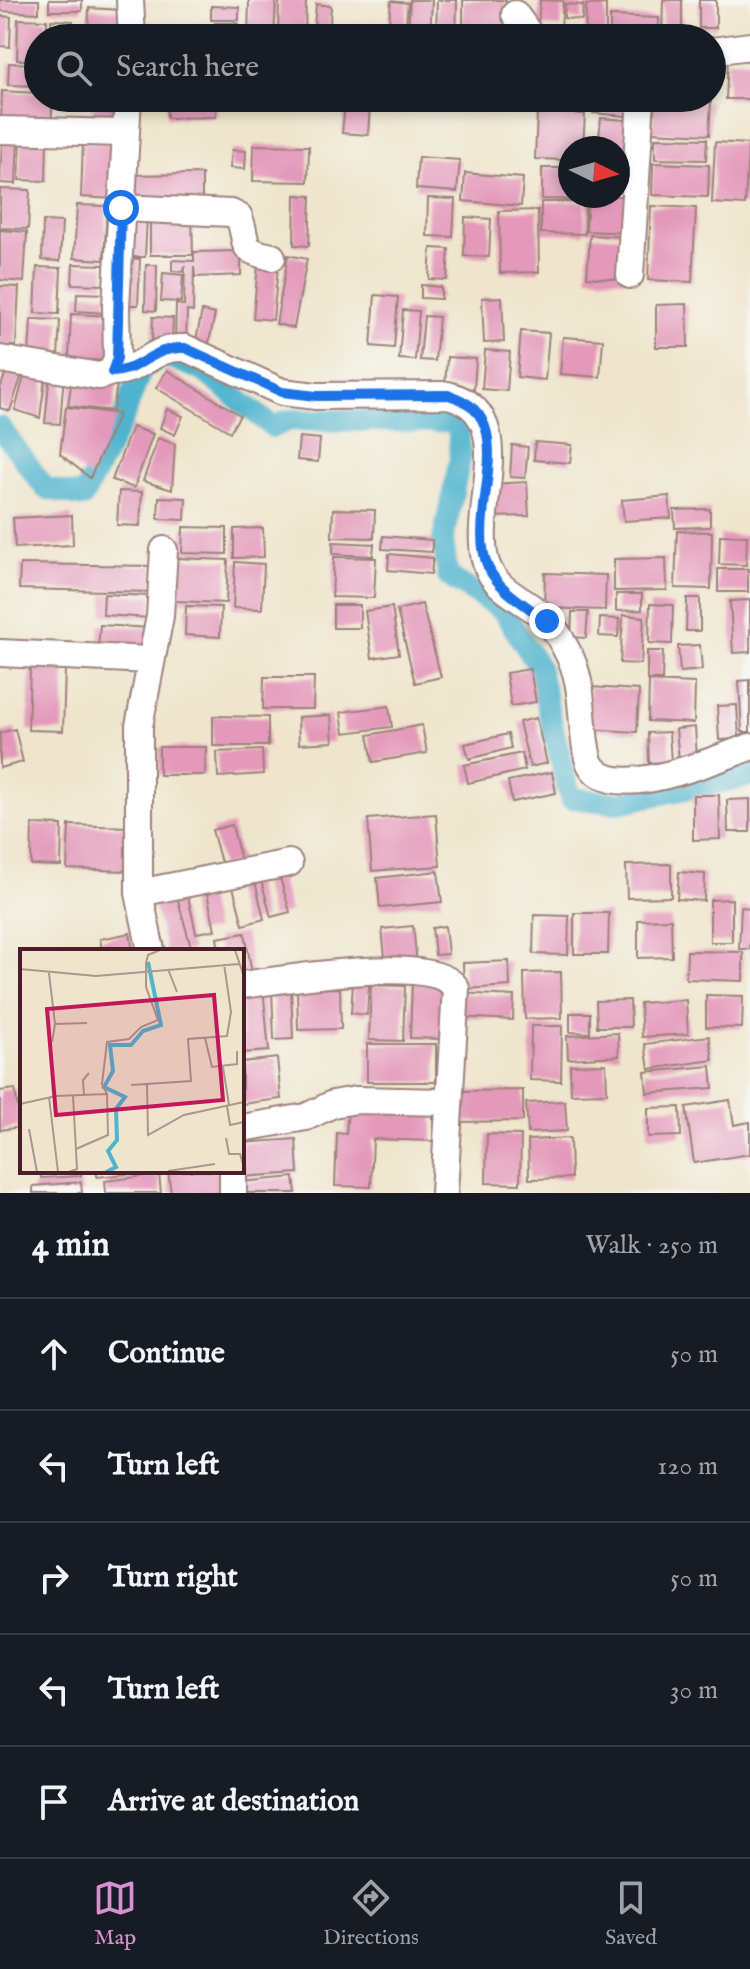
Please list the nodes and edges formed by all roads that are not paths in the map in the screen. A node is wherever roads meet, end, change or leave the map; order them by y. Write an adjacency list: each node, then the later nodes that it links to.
1 (130, 0): 3 (street)
2 (515, 14): 4 (street)
3 (131, 24)
4 (522, 24)
5 (750, 46): 6 (street)
6 (726, 49)
7 (126, 112): 10 (street)
8 (640, 112): 13 (street)
9 (0, 130): 10 (street)
10 (124, 133): 11 (street)
11 (121, 208): 12 (street); 15 (street)
12 (272, 257)
13 (630, 275)
14 (0, 359): 15 (street)
15 (112, 372): 19 (street)
16 (164, 550): 18 (street)
17 (0, 653): 18 (street)
18 (150, 660): 21 (street)
19 (750, 747)
20 (289, 863): 21 (street)
21 (139, 893): 22 (street)
22 (151, 949)
23 (244, 985): 24 (street)
24 (446, 1102): 25 (street); 26 (street)
25 (244, 1128)
26 (444, 1193)

